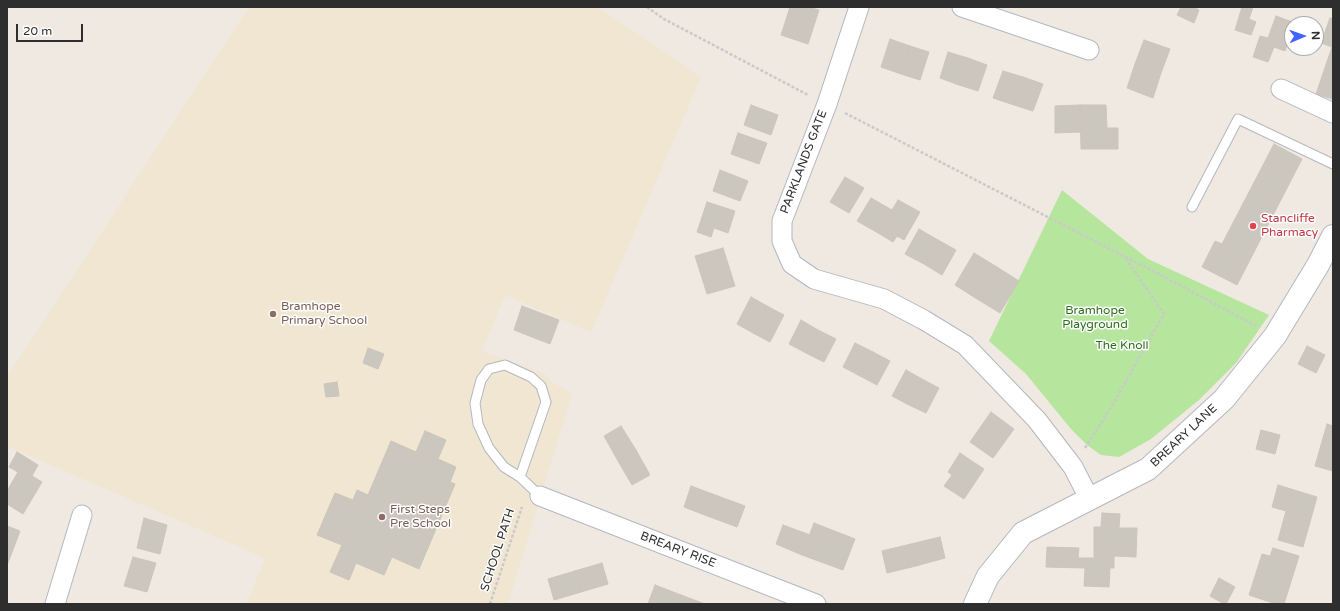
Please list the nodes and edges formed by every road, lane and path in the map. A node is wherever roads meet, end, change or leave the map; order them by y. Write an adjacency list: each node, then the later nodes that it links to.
1 (647, 7): 6 (path)
2 (858, 7): 6 (street, PARKLANDS GATE)
3 (962, 7): 4 (street)
4 (1089, 50)
5 (1281, 89): 7 (street)
6 (827, 104): 11 (path); 13 (street, PARKLANDS GATE)
7 (1333, 113)
8 (1333, 164): 9 (lane)
9 (1192, 207)
10 (1333, 236): 12 (street, BREARY LANE)
11 (1124, 256): 12 (path); 13 (path)
12 (1275, 336): 16 (street, BREARY LANE)
13 (1072, 467): 16 (street, PARKLANDS GATE)
14 (520, 477): 14 (lane); 15 (lane)
15 (540, 496): 19 (path, SCHOOL PATH); 20 (street, BREARY RISE)
16 (1090, 500): 21 (street, BREARY LANE)
17 (82, 515): 18 (street)
18 (55, 604)
19 (490, 604)
20 (816, 604)
21 (975, 604)

